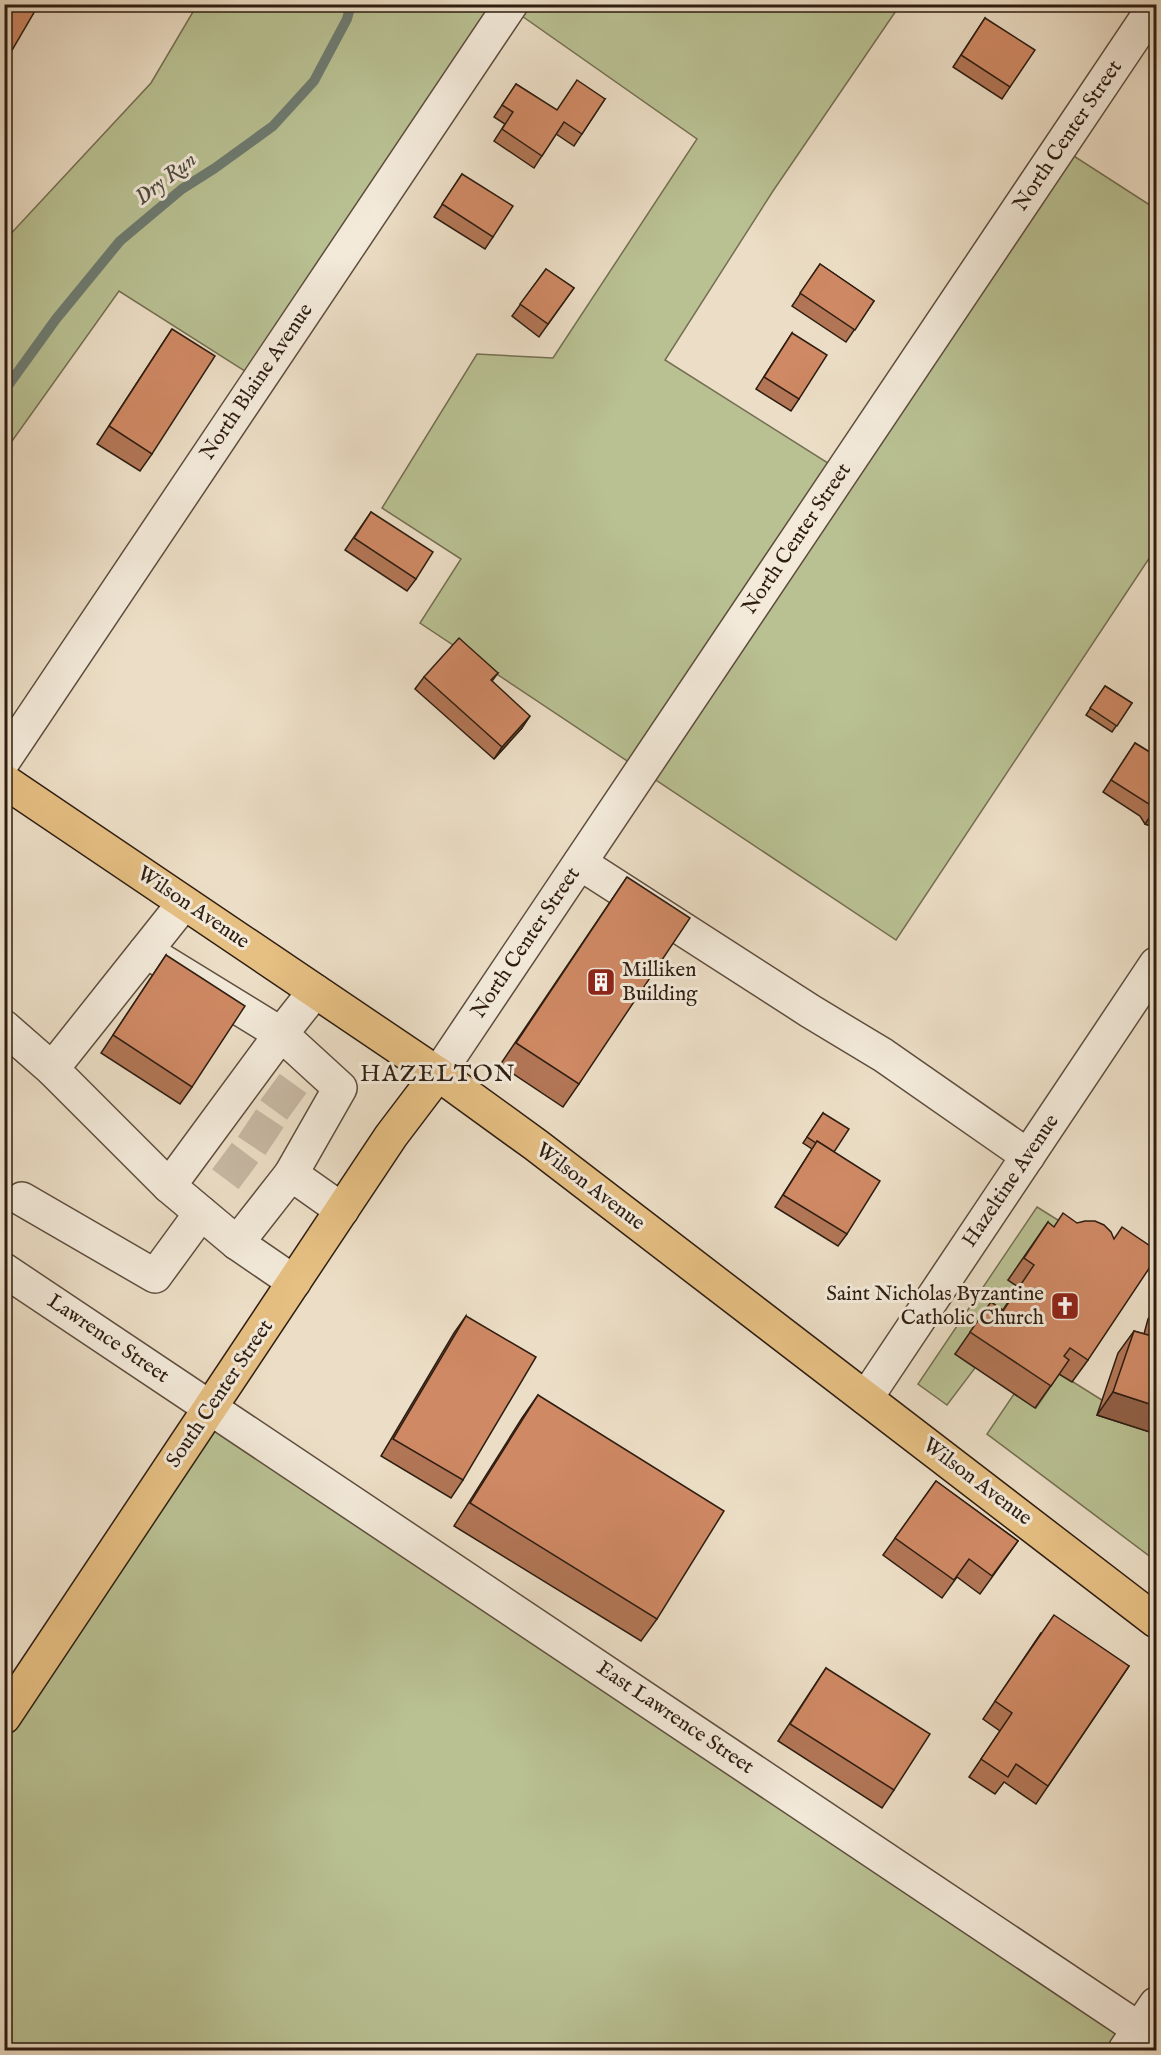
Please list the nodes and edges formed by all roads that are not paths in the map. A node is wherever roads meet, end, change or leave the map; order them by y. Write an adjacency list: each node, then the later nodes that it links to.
1 (510, 4): 3 (street, North Blaine Avenue)
2 (1155, 4): 5 (street, North Center Street)
3 (4, 760)
4 (4, 781): 6 (main road, Wilson Avenue)
5 (580, 863): 13 (street, North Center Street); 14 (street)
6 (184, 903): 7 (street); 9 (main road, Wilson Avenue)
7 (146, 951): 11 (street); 12 (street)
8 (1156, 964): 14 (street, Hazeltine Avenue)
9 (315, 991): 11 (street); 13 (main road, Wilson Avenue)
10 (4, 1027): 12 (street)
11 (281, 1034): 15 (street); 16 (street)
12 (52, 1069): 16 (street)
13 (438, 1074): 18 (main road, South Center Street); 23 (main road, Wilson Avenue)
14 (1028, 1156): 23 (street, Hazeltine Avenue)
15 (283, 1172): 18 (street); 20 (street)
16 (169, 1186): 19 (street)
17 (22, 1199): 19 (street)
18 (342, 1210): 22 (main road, South Center Street)
19 (201, 1213): 20 (street)
20 (237, 1243): 22 (street)
21 (4, 1270): 24 (street, Lawrence Street)
22 (294, 1282): 24 (main road, South Center Street)
23 (866, 1398): 25 (main road, Wilson Avenue)
24 (211, 1408): 26 (main road, South Center Street); 27 (street, East Lawrence Street)
25 (1156, 1621)
26 (4, 1717)
27 (1143, 2034)

